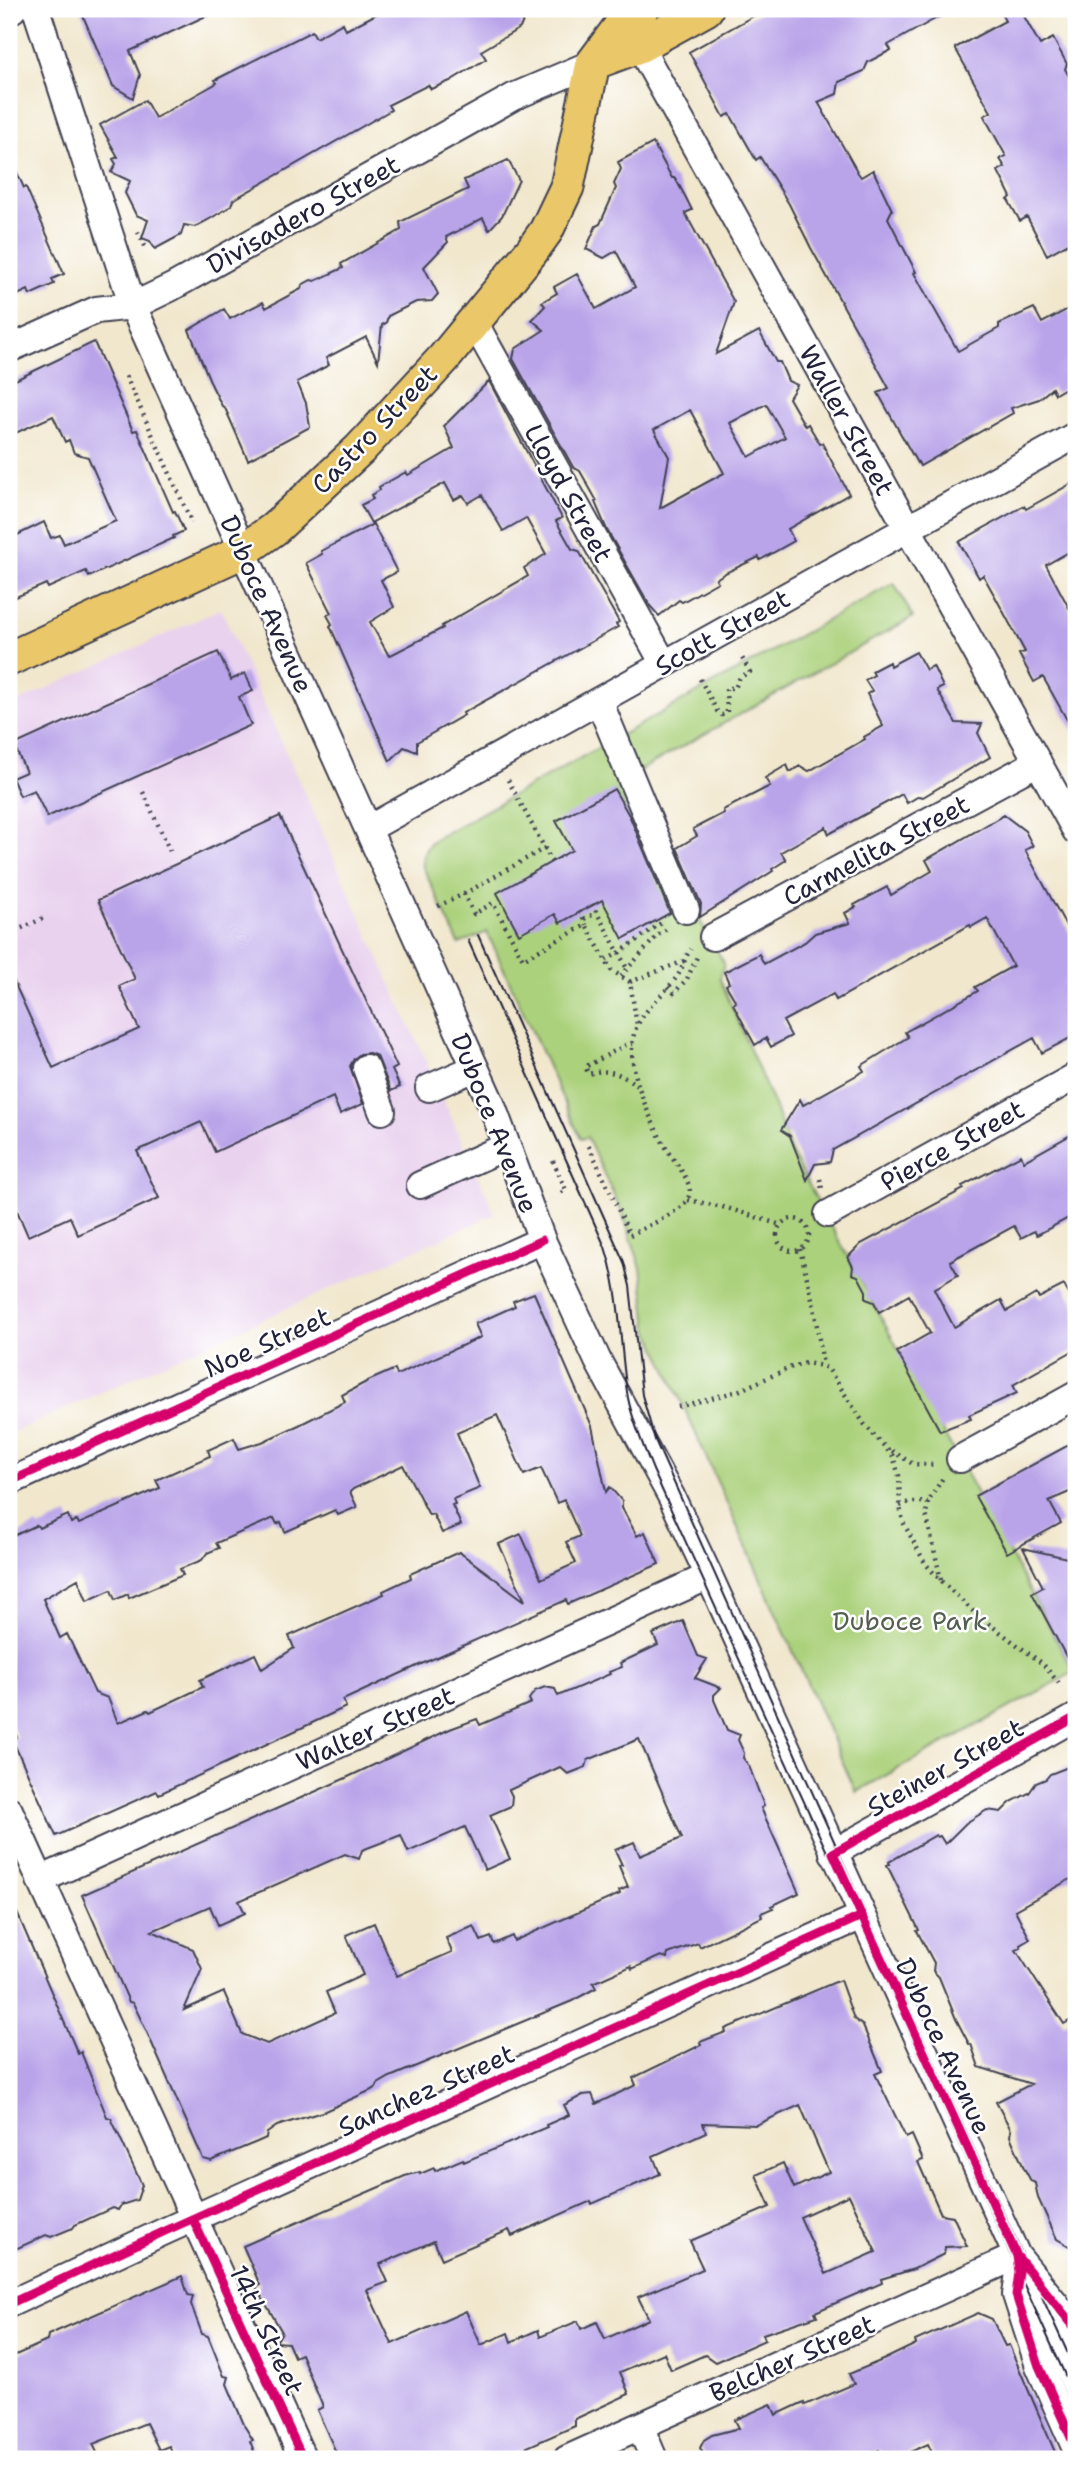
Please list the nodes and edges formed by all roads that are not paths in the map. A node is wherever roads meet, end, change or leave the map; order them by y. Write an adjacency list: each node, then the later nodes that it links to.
1 (36, 9): 5 (street, Duboce Avenue)
2 (706, 9): 3 (main road)
3 (631, 21): 4 (main road); 9 (street, Waller Street)
4 (593, 63): 5 (street, Divisadero Street); 6 (main road, Castro Street)
5 (133, 306): 7 (street, Divisadero Street); 10 (street, Duboce Avenue)
6 (474, 322): 10 (main road, Castro Street); 12 (street, Lloyd Street)
7 (9, 349)
8 (1076, 435): 9 (street, Scott Street)
9 (908, 528): 12 (street, Scott Street); 14 (street, Waller Street)
10 (243, 551): 11 (main road, Castro Street); 15 (street, Duboce Avenue)
11 (9, 659)
12 (664, 664): 13 (street, Scott Street)
13 (599, 701): 15 (street, Scott Street); 17 (street)
14 (1038, 762): 16 (street, Waller Street); 18 (street, Carmelita Street)
15 (368, 830): 20 (street, Duboce Avenue)
16 (1076, 831)
17 (679, 916)
18 (707, 941)
19 (366, 1068): 23 (street)
20 (475, 1068): 22 (street); 24 (street, Duboce Avenue)
21 (1076, 1076): 26 (street, Pierce Street)
22 (429, 1088)
23 (382, 1111)
24 (507, 1146): 25 (street); 27 (street, Duboce Avenue)
25 (420, 1185)
26 (828, 1214)
27 (542, 1240): 30 (street, Noe Street); 31 (street, Duboce Avenue)
28 (1076, 1395): 29 (street)
29 (960, 1459)
30 (9, 1482)
31 (709, 1576): 34 (street, Duboce Avenue); 35 (street, Walter Street)
32 (1076, 1717): 34 (street, Steiner Street)
33 (9, 1810): 35 (street, 14th Street)
34 (833, 1853): 36 (street, Duboce Avenue)
35 (40, 1880): 37 (street, 14th Street)
36 (862, 1916): 37 (street, Sanchez Street); 38 (street, Duboce Avenue)
37 (193, 2219): 39 (street, Sanchez Street); 44 (street, 14th Street)
38 (1017, 2256): 40 (street, Duboce Avenue); 41 (street); 42 (street, Belcher Street); 43 (street, Duboce Avenue)
39 (9, 2304)
40 (1076, 2329)
41 (1076, 2385)
42 (639, 2427): 45 (street, Belcher Street); 46 (street)
43 (1076, 2449)
44 (303, 2459)
45 (567, 2459)
46 (654, 2459)

